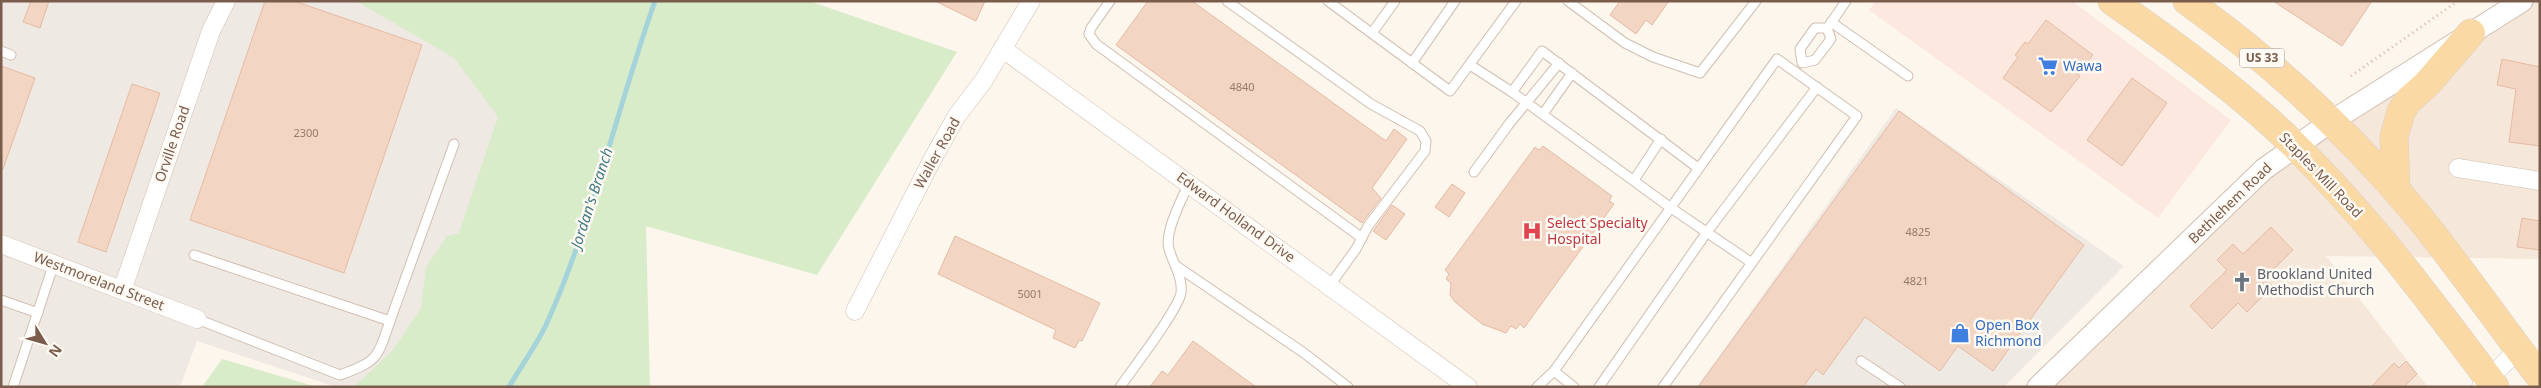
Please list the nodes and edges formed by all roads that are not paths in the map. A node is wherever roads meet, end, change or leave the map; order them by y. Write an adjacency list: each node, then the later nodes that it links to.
1 (226, 1): 52 (street, Orville Road)
2 (1031, 1): 18 (street, Waller Road)
3 (1110, 1): 45 (lane)
4 (1227, 1): 45 (lane)
5 (1395, 1): 16 (lane)
6 (1456, 1): 21 (lane)
7 (1516, 1): 24 (lane)
8 (1568, 1): 9 (lane)
9 (1756, 1)
10 (1846, 1): 15 (lane)
11 (2112, 1): 35 (main road, Staples Mill Road)
12 (2187, 1): 32 (main road, US 33)
13 (2522, 1): 17 (street, Bethlehem Road)
14 (1333, 2): 16 (lane)
15 (1829, 25): 22 (lane); 22 (lane); 27 (lane)
16 (1372, 33): 21 (lane)
17 (2471, 33): 32 (street, Bethlehem Road); 42 (main road)
18 (1003, 49): 41 (street, Edward Holland Drive); 54 (street, Waller Road)
19 (1, 51): 20 (lane)
20 (11, 55)
21 (1412, 63): 24 (lane)
22 (1802, 63): 25 (lane)
23 (1559, 64): 26 (lane); 29 (lane); 30 (lane)
24 (1470, 65): 29 (lane)
25 (1796, 72): 28 (lane); 36 (lane)
26 (1572, 73): 31 (lane); 33 (lane)
27 (1908, 76)
28 (1817, 87): 44 (lane); 48 (lane)
29 (1512, 92): 30 (lane)
30 (1528, 103): 31 (lane); 38 (lane)
31 (1543, 114): 39 (lane)
32 (2332, 121): 35 (street, Bethlehem Road); 42 (main road, US 33)
33 (1660, 139): 36 (lane); 39 (lane)
34 (454, 144): 57 (lane)
35 (2294, 146): 62 (main road, Staples Mill Road); 72 (street, Bethlehem Road)
36 (1698, 168): 43 (lane)
37 (2458, 168): 40 (street)
38 (1474, 172)
39 (1634, 180): 43 (lane)
40 (2540, 180)
41 (1189, 183): 50 (lane); 51 (street, Edward Holland Drive)
42 (2396, 190): 58 (main road, US 33)
43 (1671, 208): 44 (lane); 60 (lane)
44 (1707, 232): 48 (lane); 69 (lane)
45 (1362, 238): 51 (lane)
46 (1, 244): 49 (street, Westmoreland Street)
47 (194, 255): 57 (lane)
48 (1752, 262): 70 (lane)
49 (54, 263): 52 (street, Westmoreland Street); 55 (lane)
50 (1175, 265): 64 (lane); 65 (lane)
51 (1330, 285): 66 (street, Edward Holland Drive)
52 (123, 288): 56 (street, Westmoreland Street)
53 (1, 300): 55 (lane)
54 (854, 311)
55 (38, 313): 63 (lane)
56 (197, 319): 57 (lane)
57 (390, 321)
58 (2518, 350): 61 (main road, US 33); 62 (street)
59 (1861, 361): 71 (lane)
60 (1554, 371): 67 (lane); 68 (lane)
61 (2540, 377)
62 (2488, 384)
63 (13, 387)
64 (1120, 387)
65 (1348, 387)
66 (1468, 387)
67 (1537, 387)
68 (1574, 387)
69 (1599, 387)
70 (1663, 387)
71 (1900, 387)
72 (2038, 387)

